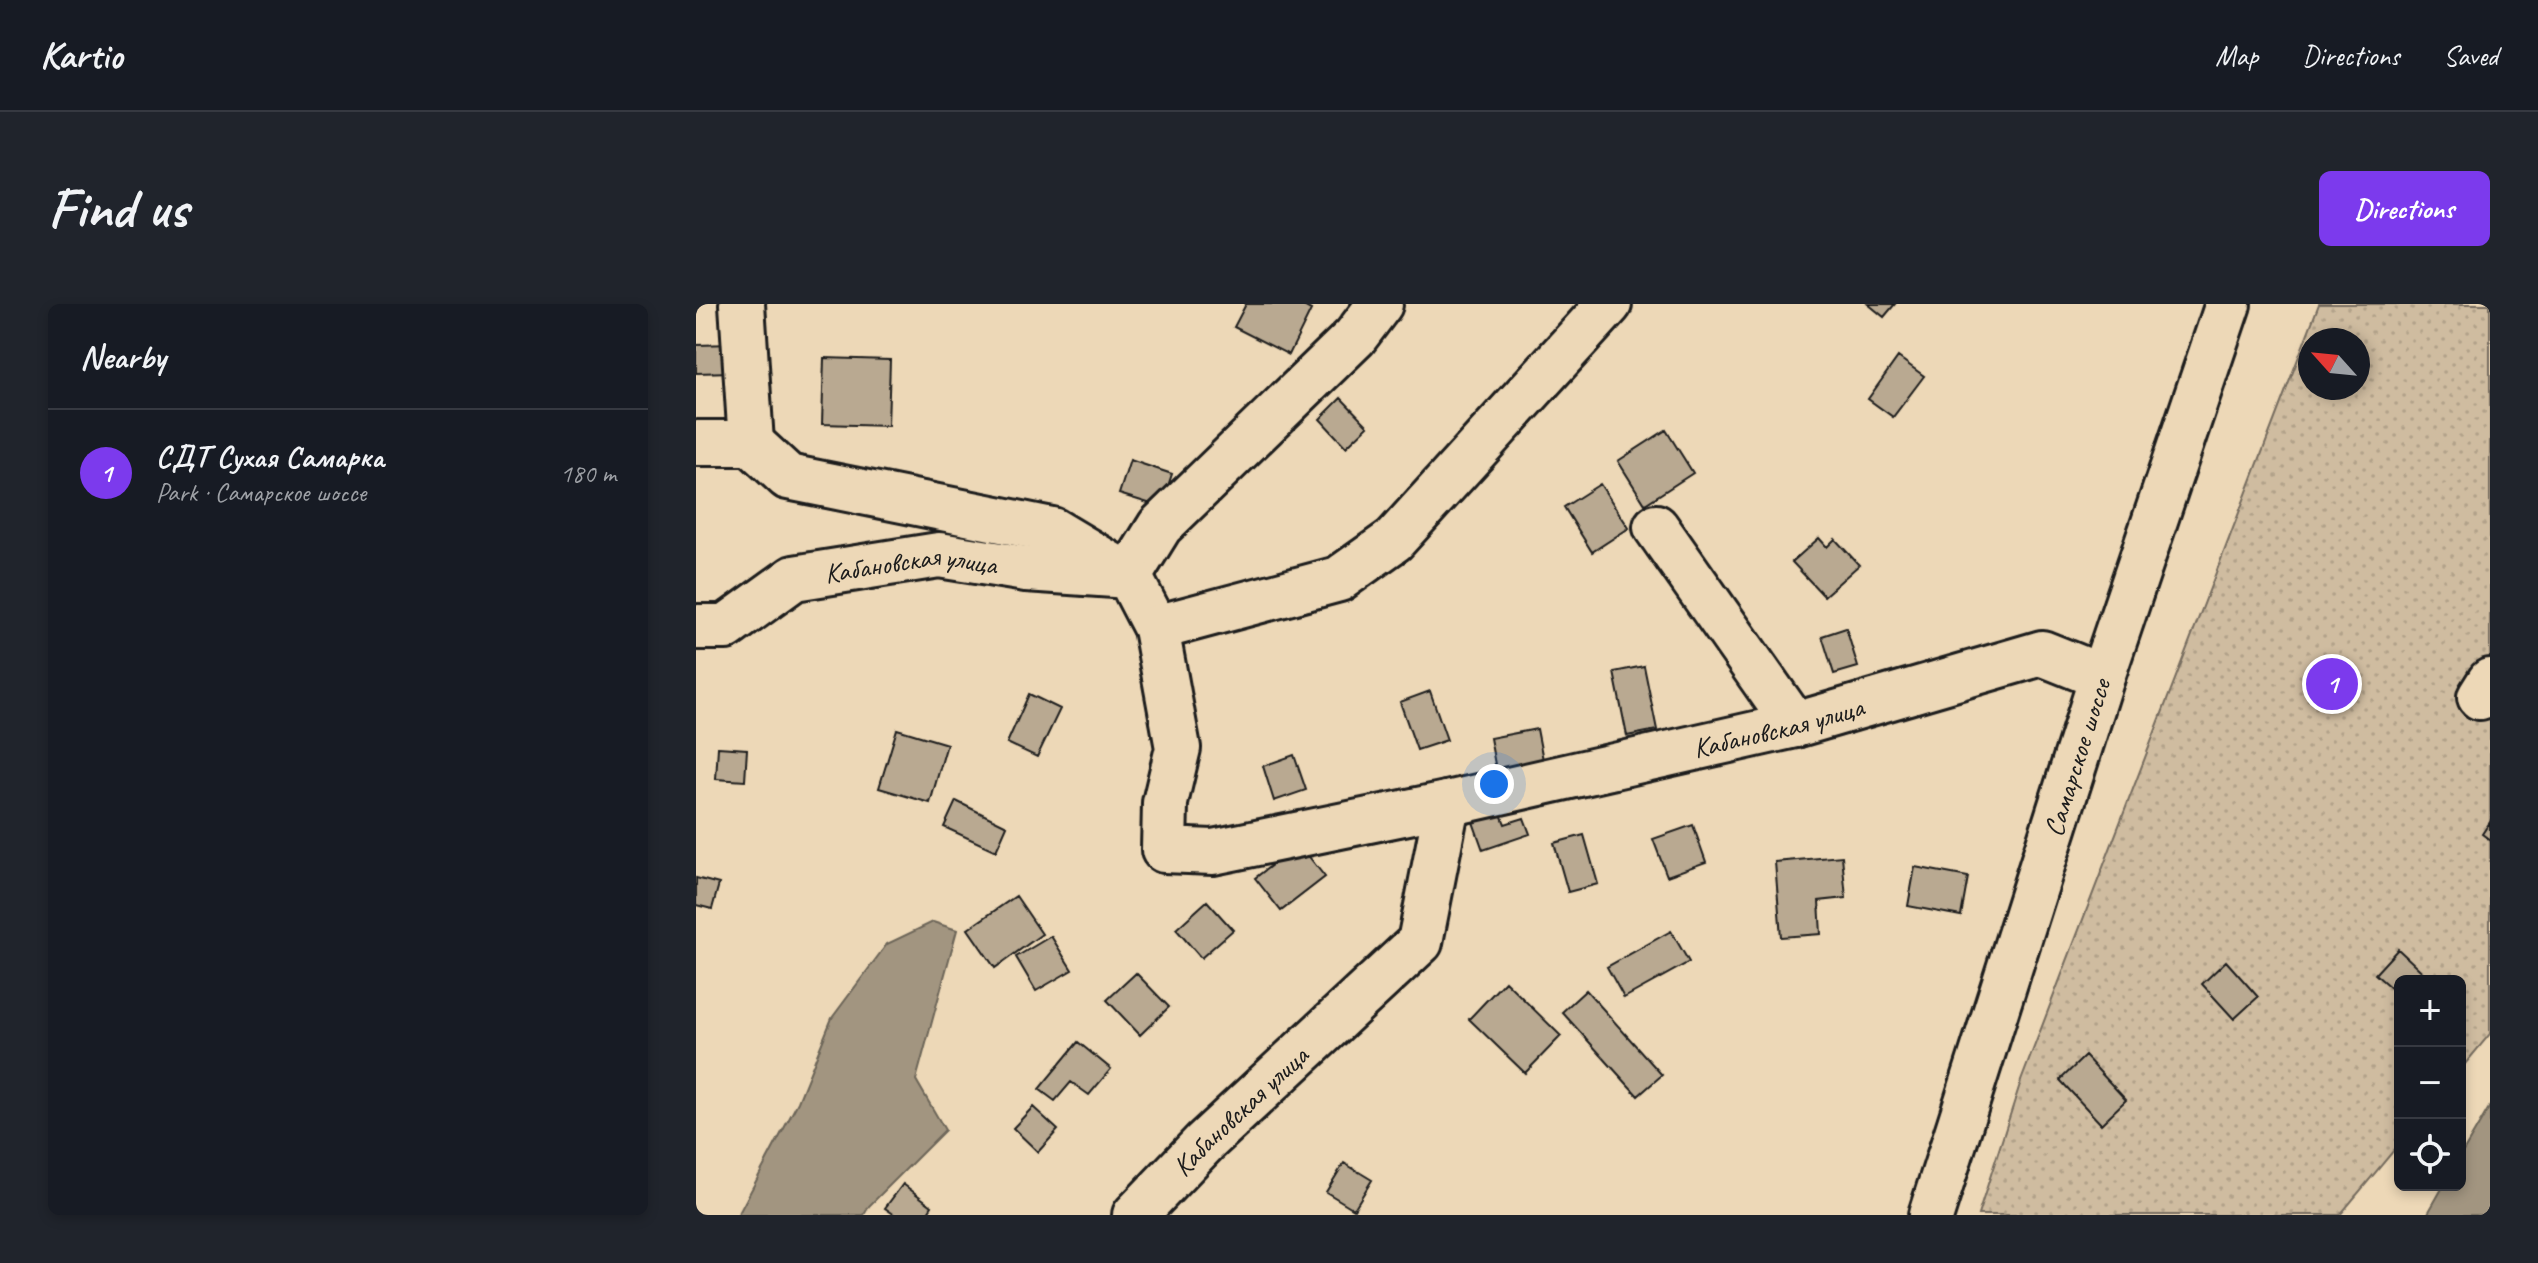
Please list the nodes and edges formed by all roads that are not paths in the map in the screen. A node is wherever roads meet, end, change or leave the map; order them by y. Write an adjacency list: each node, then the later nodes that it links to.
1 (742, 304): 6 (street)
2 (1380, 304): 8 (street)
3 (1609, 304): 10 (street)
4 (2228, 304): 11 (street, Самарское шоссе)
5 (696, 443): 6 (street)
6 (751, 443): 8 (street)
7 (1656, 527): 12 (street)
8 (1129, 576): 9 (street, Кабановская улица); 10 (street, Кабановская улица)
9 (696, 627)
10 (1156, 628): 13 (street, Кабановская улица)
11 (2102, 677): 12 (street, Кабановская улица); 15 (street, Самарское шоссе)
12 (1795, 725): 13 (street, Кабановская улица)
13 (1447, 804): 14 (street, Кабановская улица)
14 (1135, 1215)
15 (1931, 1215)

